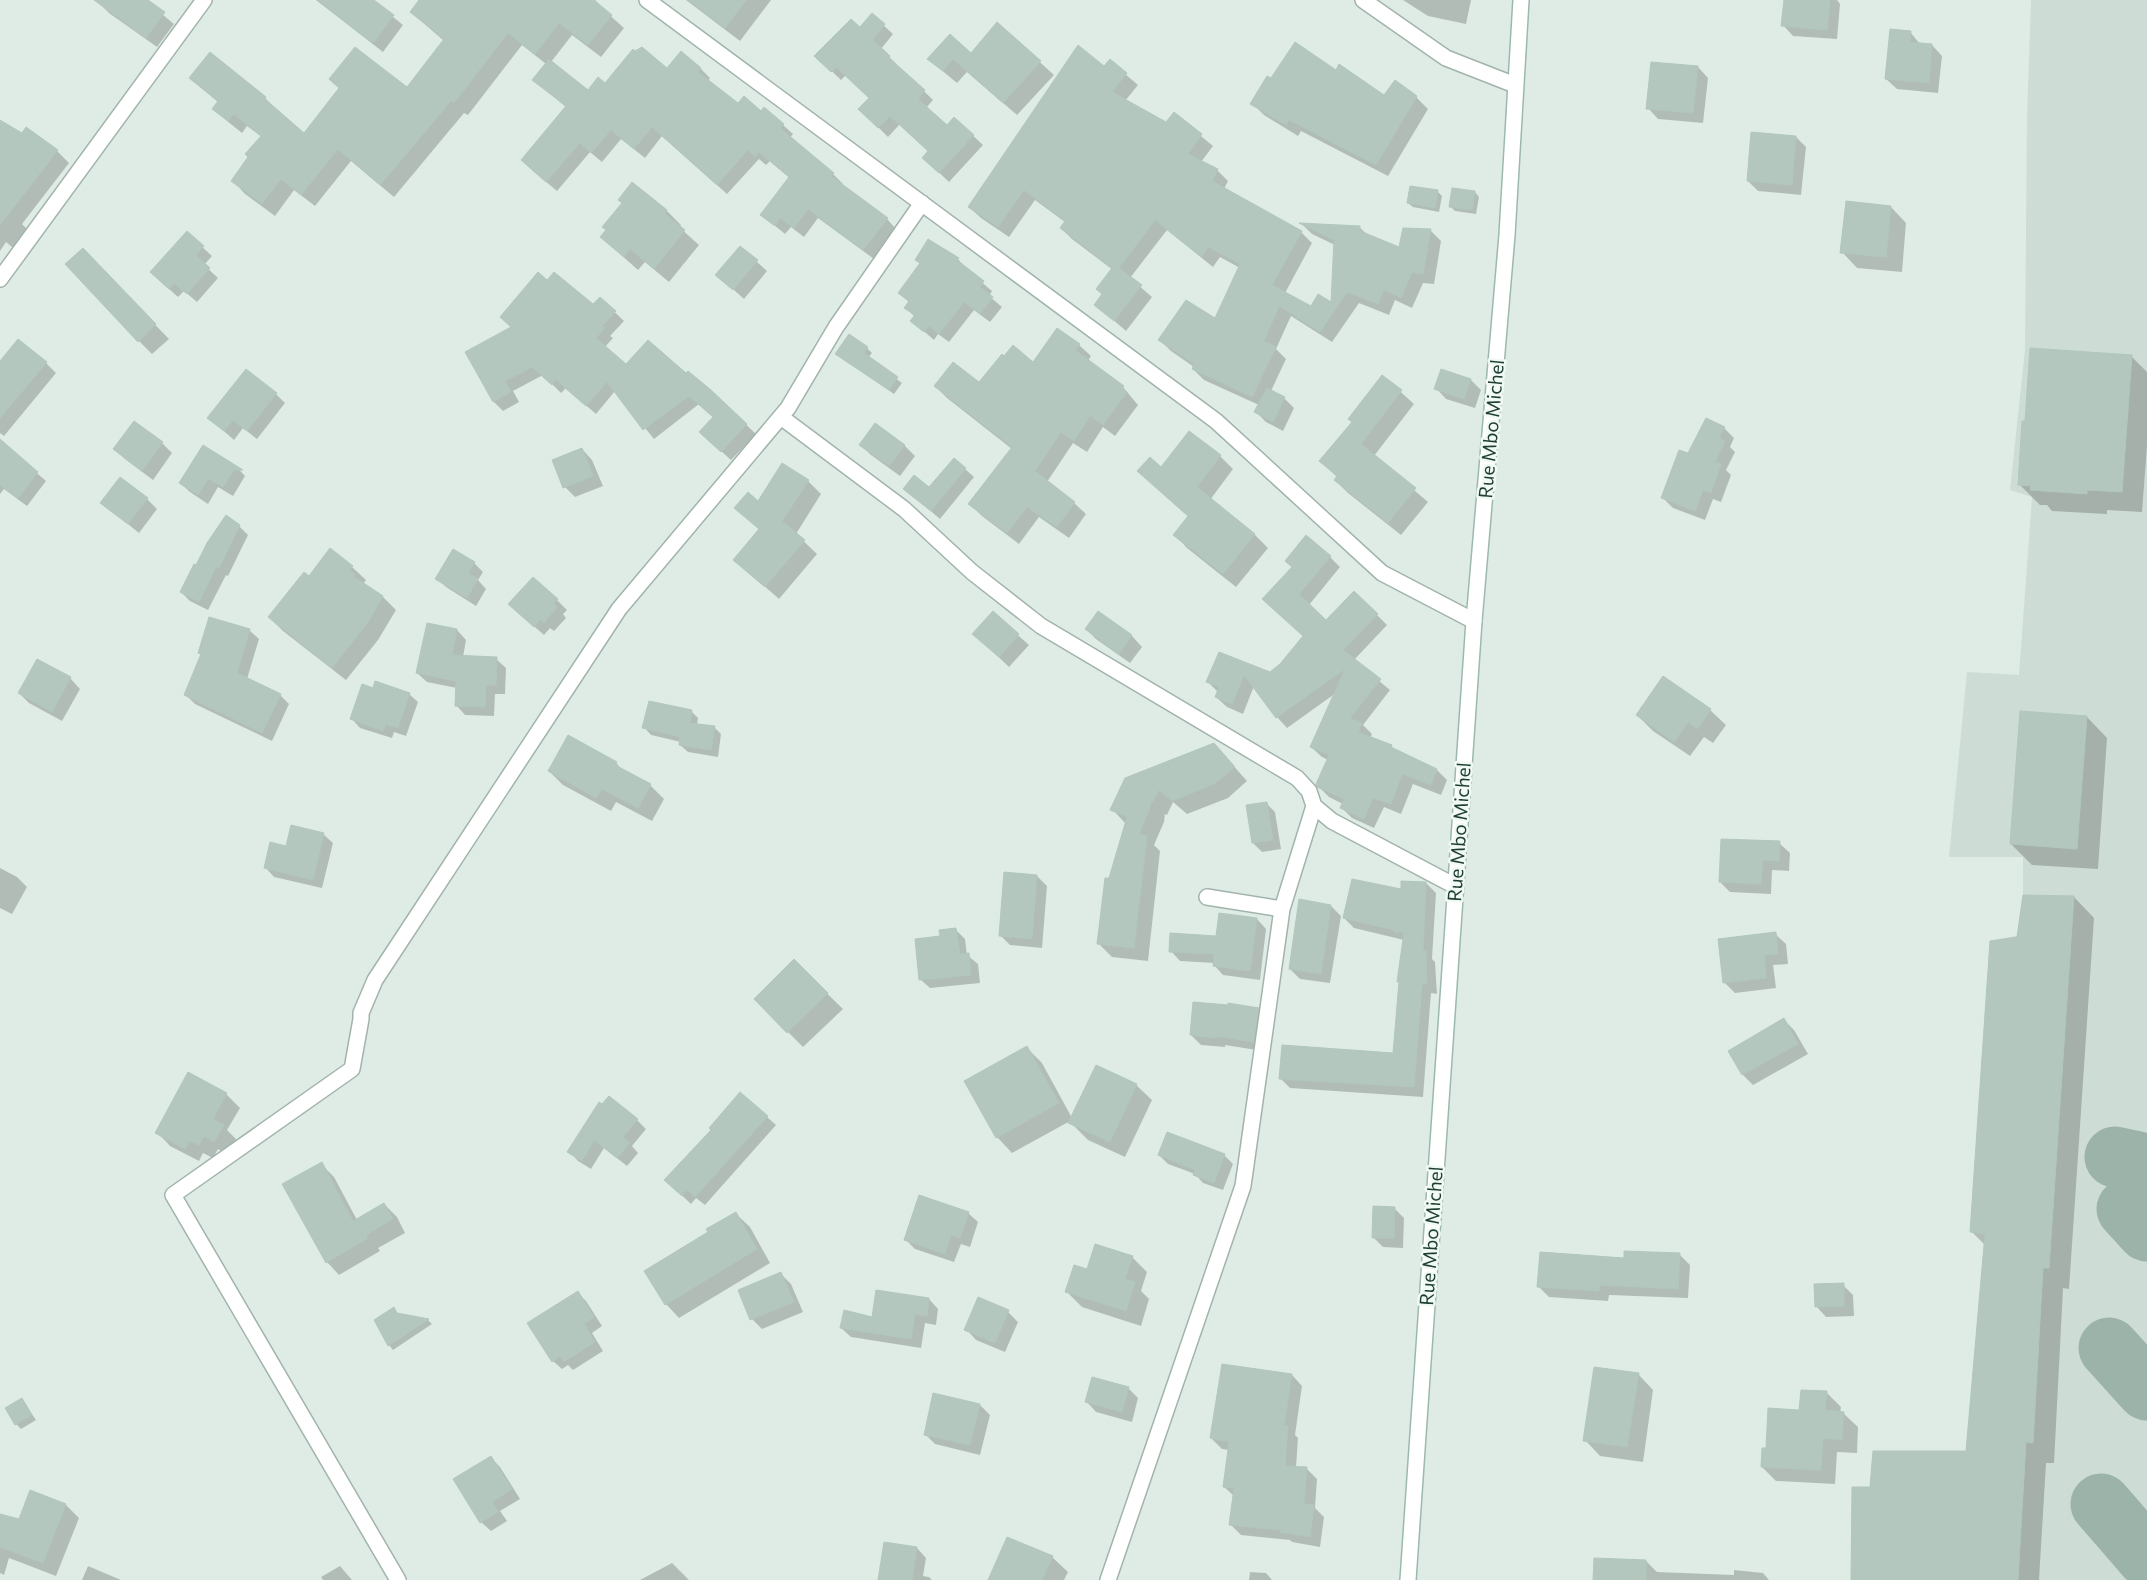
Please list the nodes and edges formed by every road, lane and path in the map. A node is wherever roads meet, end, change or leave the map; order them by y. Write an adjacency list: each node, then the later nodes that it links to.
1 (204, 0): 7 (street)
2 (647, 0): 6 (street)
3 (1363, 0): 5 (street)
4 (1521, 0): 5 (street, Rue Mbo Michel)
5 (1515, 85): 9 (street, Rue Mbo Michel)
6 (922, 203): 8 (street); 9 (street)
7 (0, 279)
8 (780, 417): 10 (street); 14 (street)
9 (1474, 621): 11 (street, Rue Mbo Michel)
10 (1314, 806): 11 (street); 13 (street)
11 (1455, 886): 16 (street, Rue Mbo Michel)
12 (1207, 897): 13 (street)
13 (1282, 909): 15 (street)
14 (398, 1580)
15 (1108, 1580)
16 (1408, 1580)

